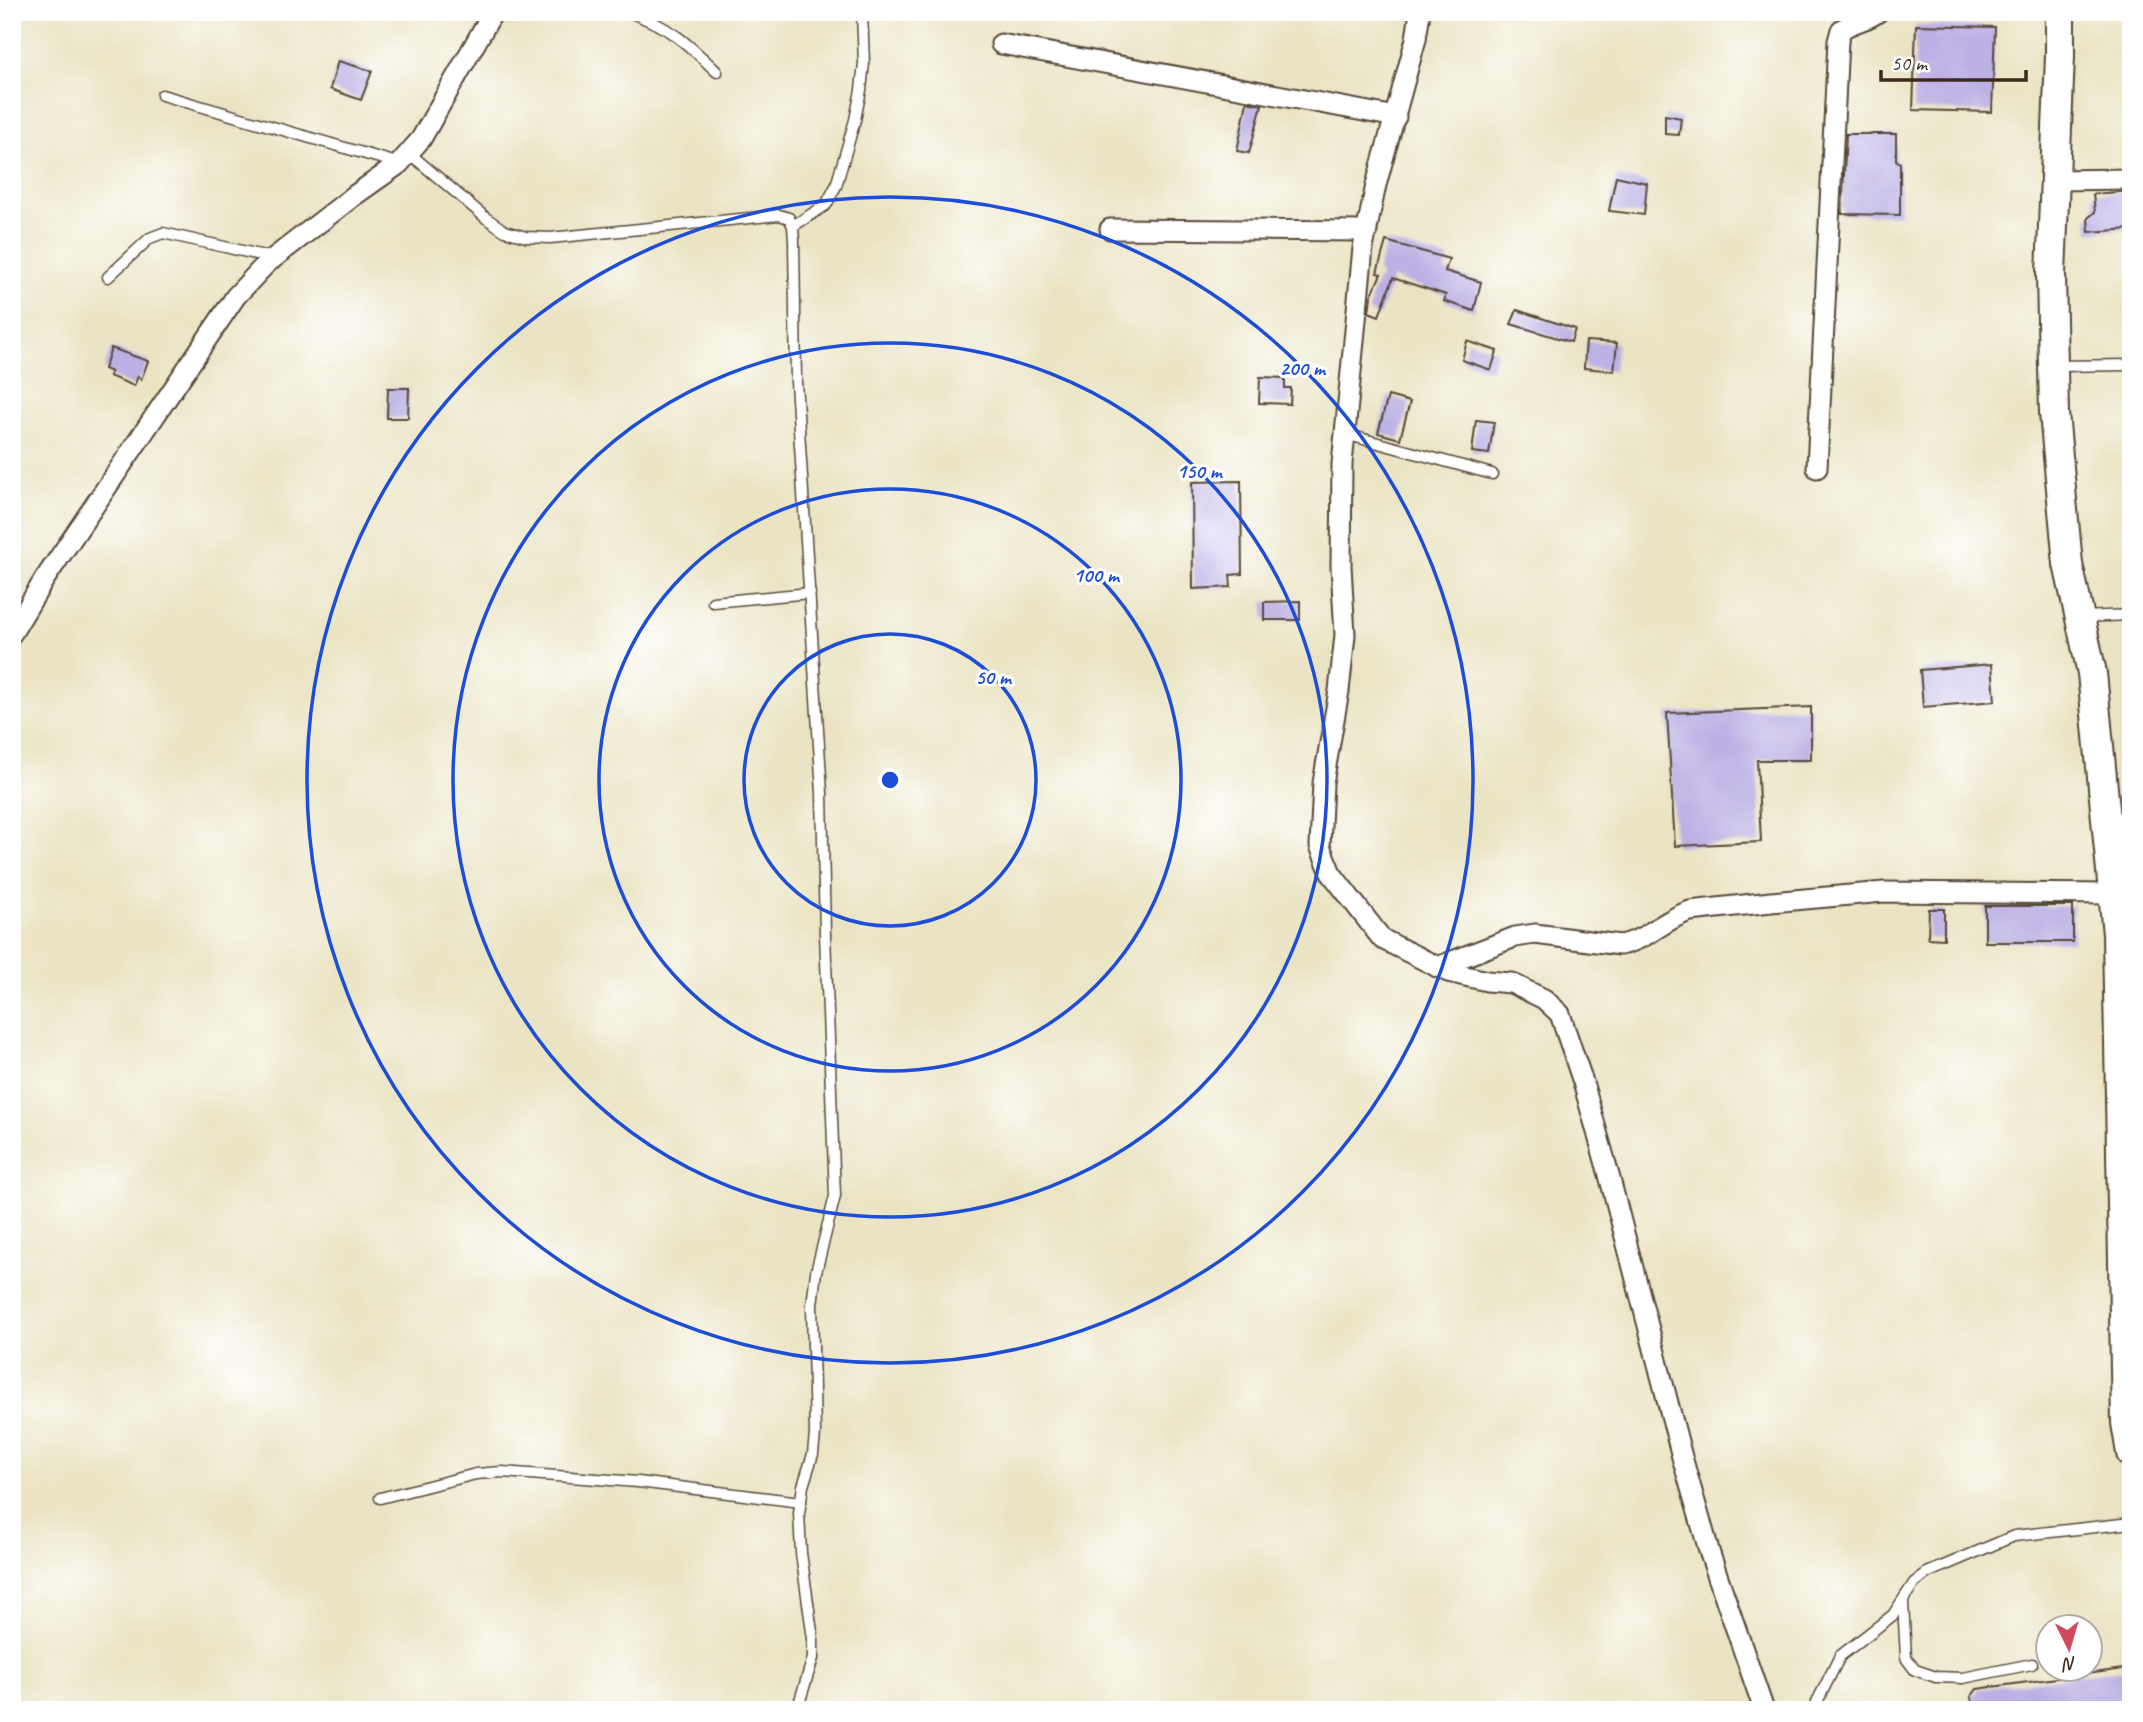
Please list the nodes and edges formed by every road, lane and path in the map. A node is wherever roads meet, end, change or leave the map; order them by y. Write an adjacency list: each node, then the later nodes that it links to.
1 (493, 12): 11 (street)
2 (629, 12): 8 (lane)
3 (862, 12): 14 (lane)
4 (1420, 12): 10 (street)
5 (1878, 12): 22 (street)
6 (2060, 12): 13 (street)
7 (1001, 44): 10 (street)
8 (717, 72)
9 (162, 94): 11 (lane)
10 (1396, 117): 16 (street)
11 (404, 159): 14 (lane); 17 (street)
12 (2131, 178): 13 (street)
13 (2055, 180): 20 (street)
14 (793, 226): 24 (lane)
15 (1110, 229): 16 (street)
16 (1367, 231): 21 (street)
17 (274, 258): 18 (lane); 28 (street)
18 (108, 277)
19 (2131, 365): 20 (lane)
20 (2053, 366): 27 (street)
21 (1345, 434): 23 (lane); 30 (street)
22 (1817, 468)
23 (1492, 474)
24 (810, 593): 25 (lane); 33 (lane)
25 (713, 602)
26 (2131, 615): 27 (lane)
27 (2080, 617): 29 (street)
28 (12, 633)
29 (2113, 894): 30 (street); 31 (street)
30 (1437, 967): 38 (street)
31 (2131, 1452)
32 (380, 1498): 33 (lane)
33 (801, 1502): 37 (lane)
34 (2131, 1523): 35 (lane)
35 (1903, 1602): 36 (lane); 39 (lane)
36 (2032, 1664)
37 (797, 1710)
38 (1764, 1710)
39 (1813, 1710)

